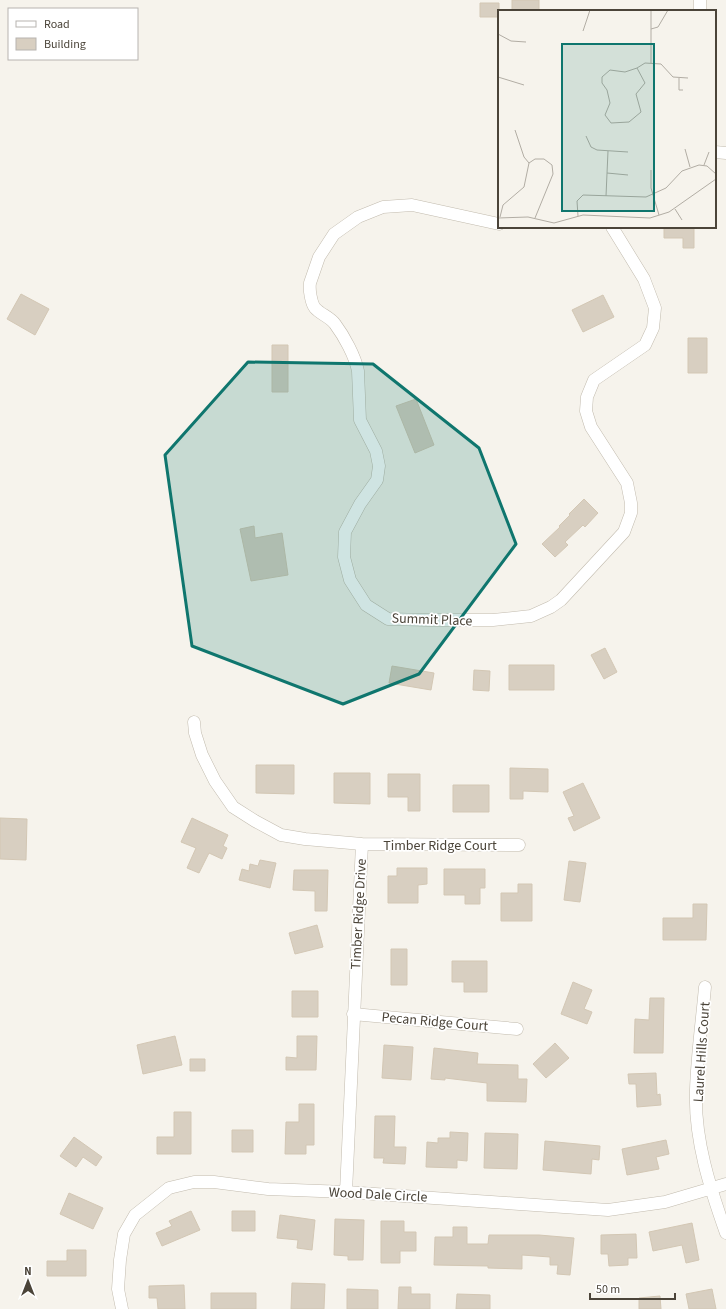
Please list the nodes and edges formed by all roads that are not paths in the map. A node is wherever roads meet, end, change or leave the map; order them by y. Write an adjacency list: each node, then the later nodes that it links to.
1 (716, 152): 2 (street)
2 (726, 153)
3 (498, 224): 4 (street, Summit Place)
4 (613, 228)
5 (194, 722): 6 (street, Timber Ridge Drive)
6 (362, 844): 7 (street, Timber Ridge Court); 9 (street, Timber Ridge Drive)
7 (519, 845)
8 (705, 987): 12 (street, Laurel Hills Court)
9 (353, 1014): 10 (street, Pecan Ridge Court); 13 (street, Timber Ridge Drive)
10 (517, 1029)
11 (726, 1184): 12 (street, Wood Dale Circle)
12 (710, 1189): 13 (street, Wood Dale Circle); 14 (street, Laurel Hills Court)
13 (346, 1192): 15 (street, Wood Dale Circle)
14 (726, 1233)
15 (122, 1309)

